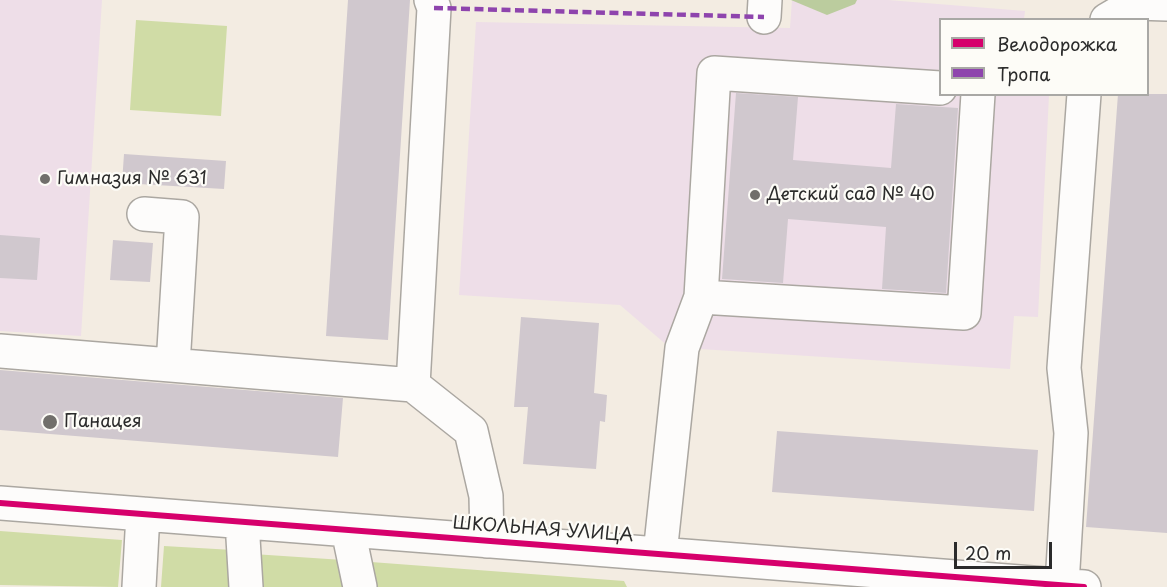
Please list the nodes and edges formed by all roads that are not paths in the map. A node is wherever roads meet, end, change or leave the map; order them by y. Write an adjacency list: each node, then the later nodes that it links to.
1 (431, 0): 11 (street)
2 (1147, 3): 3 (street)
3 (1112, 18)
4 (939, 88): 8 (street)
5 (978, 96): 8 (street)
6 (1084, 96): 19 (street)
7 (144, 214): 10 (street)
8 (701, 297): 17 (street)
9 (0, 351): 10 (street)
10 (173, 365): 11 (street)
11 (413, 385): 16 (street)
12 (0, 503): 13 (street, ШКОЛЬНАЯ УЛИЦА)
13 (143, 514): 14 (street, ШКОЛЬНАЯ УЛИЦА); 20 (street)
14 (242, 522): 15 (street, ШКОЛЬНАЯ УЛИЦА); 21 (street)
15 (348, 530): 16 (street, ШКОЛЬНАЯ УЛИЦА); 22 (street)
16 (487, 540): 17 (street, ШКОЛЬНАЯ УЛИЦА)
17 (660, 554): 18 (street, ШКОЛЬНАЯ УЛИЦА)
18 (837, 577): 19 (street, ШКОЛЬНАЯ УЛИЦА)
19 (1073, 586)
20 (139, 587)
21 (246, 587)
22 (360, 587)

